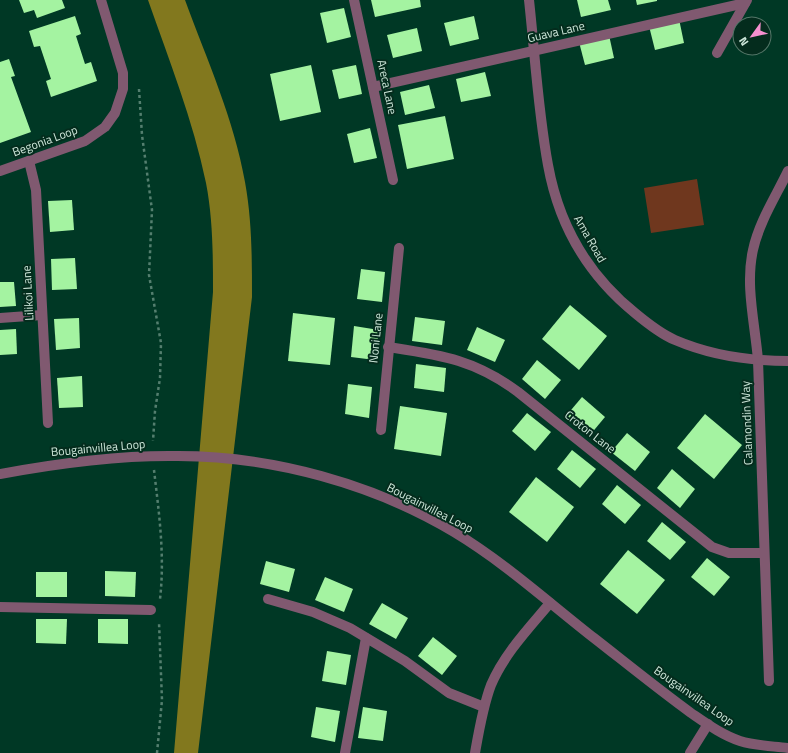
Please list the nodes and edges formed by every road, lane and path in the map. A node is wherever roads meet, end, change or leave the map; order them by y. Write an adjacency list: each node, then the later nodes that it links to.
1 (101, 0): 9 (street, Begonia Loop)
2 (354, 0): 8 (street, Areca Lane)
3 (529, 0): 5 (street, Ama Road)
4 (746, 2): 5 (street, Guava Lane); 6 (street, Guava Lane)
5 (534, 50): 8 (street, Guava Lane); 17 (street, Ama Road)
6 (717, 53)
7 (139, 86): 21 (path)
8 (373, 87): 12 (street, Areca Lane)
9 (29, 161): 11 (street, Begonia Loop); 14 (street, Lilikoi Lane)
10 (788, 171): 17 (street, Calamondin Way)
11 (0, 172)
12 (393, 180)
13 (399, 248): 16 (street, Noni Lane)
14 (42, 315): 15 (street); 19 (street, Lilikoi Lane)
15 (0, 318)
16 (388, 347): 20 (street, Noni Lane); 23 (street, Croton Lane)
17 (758, 360): 18 (street, Ama Road); 23 (street, Calamondin Way)
18 (788, 361)
19 (48, 423)
20 (380, 430)
21 (153, 445)
22 (0, 474): 25 (street, Bougainvillea Loop)
23 (764, 552): 29 (street, Calamondin Way)
24 (268, 599): 28 (street)
25 (550, 603): 30 (street); 31 (street, Bougainvillea Loop)
26 (0, 607): 27 (street)
27 (151, 610)
28 (366, 638): 30 (street); 33 (street)
29 (769, 681)
30 (484, 707): 34 (street)
31 (708, 724): 32 (street, Bougainvillea Loop); 35 (street)
32 (788, 748)
33 (345, 753)
34 (475, 753)
35 (690, 753)

